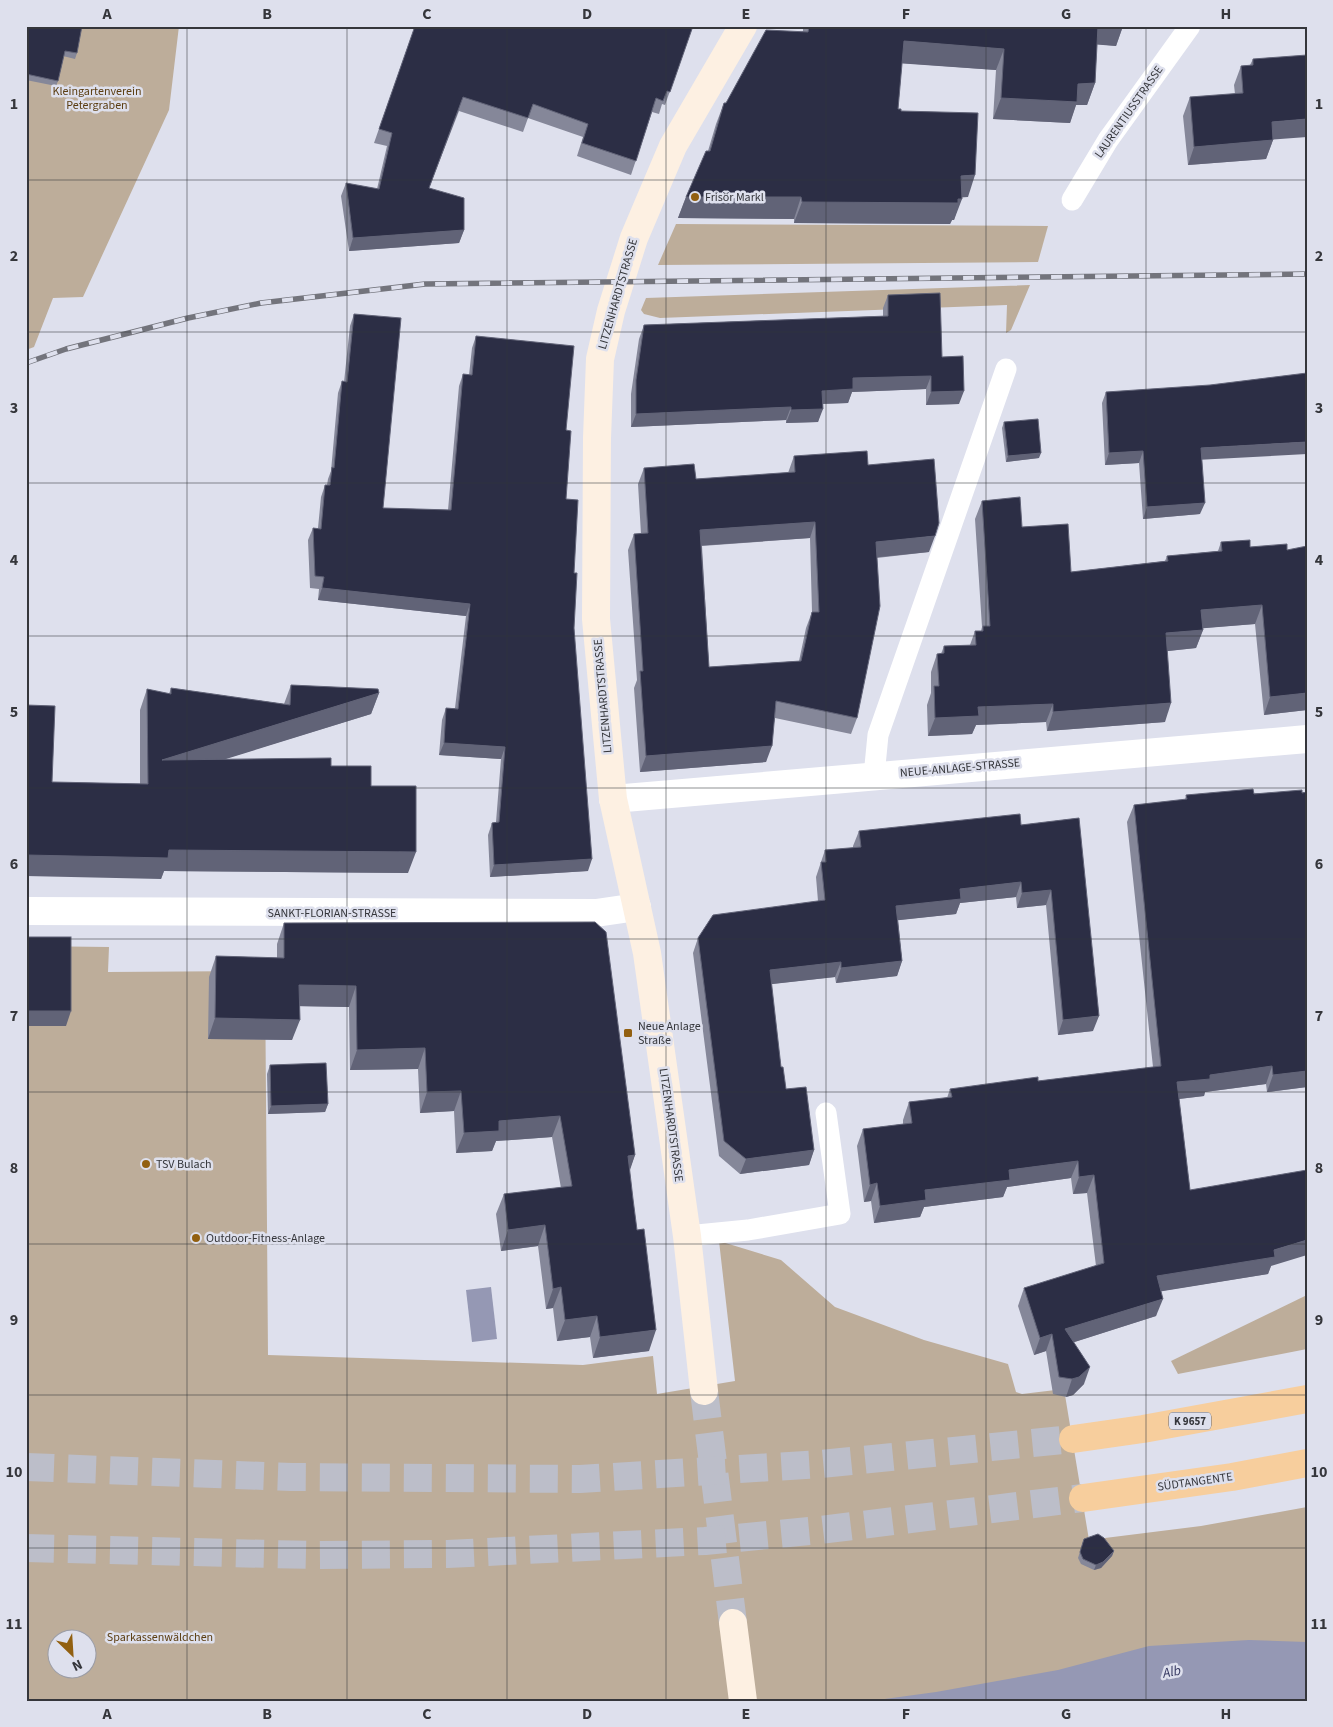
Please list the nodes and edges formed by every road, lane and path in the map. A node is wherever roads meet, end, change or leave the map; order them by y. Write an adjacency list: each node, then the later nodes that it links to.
1 (743, 26): 7 (street, LITZENHARDTSTRASSE)
2 (1190, 26): 3 (lane, LAURENTIUSSTRASSE)
3 (1072, 200)
4 (1006, 369): 6 (lane)
5 (1307, 739): 6 (street, NEUE-ANLAGE-STRASSE)
6 (874, 776): 7 (street, NEUE-ANLAGE-STRASSE)
7 (613, 799): 8 (street, LITZENHARDTSTRASSE)
8 (637, 907): 9 (street, SANKT-FLORIAN-STRASSE); 11 (street, LITZENHARDTSTRASSE)
9 (26, 911)
10 (826, 1113): 11 (lane)
11 (686, 1236): 12 (street, LITZENHARDTSTRASSE)
12 (704, 1390)
13 (1307, 1399): 14 (highway, K 9657)
14 (1073, 1439)
15 (1307, 1463): 16 (highway, SÜDTANGENTE)
16 (1083, 1498)
17 (732, 1623): 18 (street)
18 (743, 1701)

